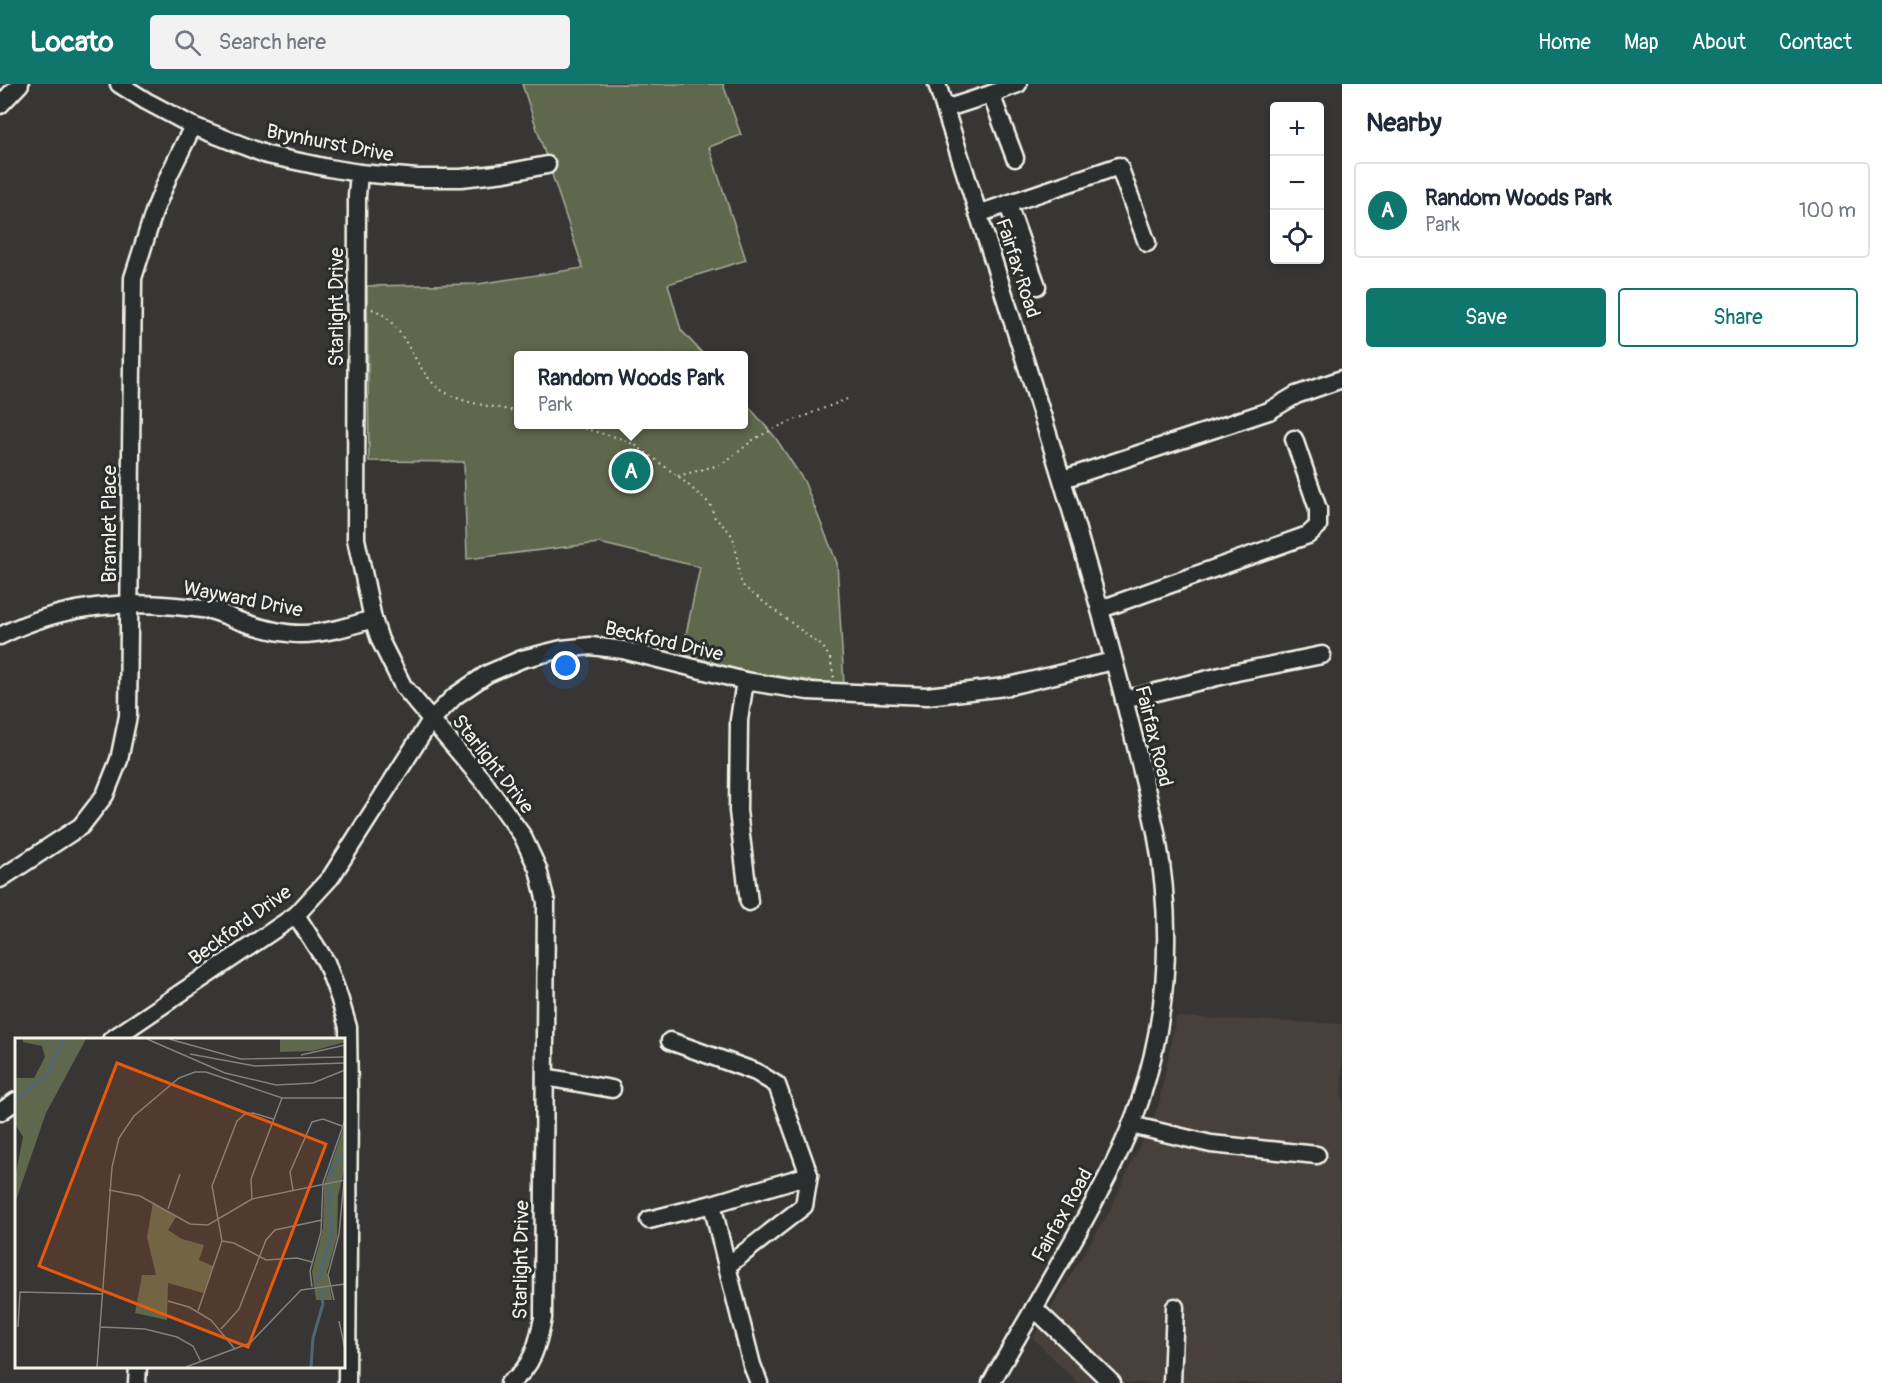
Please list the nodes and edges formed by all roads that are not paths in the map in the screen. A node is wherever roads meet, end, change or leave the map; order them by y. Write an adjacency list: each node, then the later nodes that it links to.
1 (119, 84): 8 (street, Brynhurst Drive)
2 (937, 84): 7 (street, Fairfax Road)
3 (1018, 84): 5 (street)
4 (13, 86): 6 (street)
5 (991, 93): 7 (street); 9 (street)
6 (0, 105)
7 (945, 110): 13 (street, Fairfax Road)
8 (194, 126): 11 (street, Brynhurst Drive); 19 (street, Bramlet Place)
9 (1015, 158)
10 (548, 165): 11 (street, Brynhurst Drive)
11 (359, 174): 21 (street, Starlight Drive)
12 (1008, 205): 13 (street); 14 (street); 15 (street)
13 (978, 214): 18 (street, Fairfax Road)
14 (1146, 243)
15 (1037, 286)
16 (1342, 379): 18 (street)
17 (1294, 439): 20 (street)
18 (1063, 479): 20 (street, Fairfax Road)
19 (130, 603): 21 (street, Wayward Drive); 22 (street, Wayward Drive); 28 (street, Bramlet Place)
20 (1101, 609): 24 (street, Fairfax Road)
21 (373, 619): 27 (street, Starlight Drive)
22 (0, 636)
23 (1322, 655): 26 (street)
24 (1113, 661): 25 (street, Beckford Drive); 26 (street, Fairfax Road)
25 (745, 681): 27 (street, Beckford Drive); 29 (street)
26 (1124, 700): 37 (street, Fairfax Road)
27 (431, 720): 30 (street, Beckford Drive); 33 (street, Starlight Drive)
28 (0, 879)
29 (750, 902)
30 (296, 915): 31 (street, Beckford Drive); 47 (street)
31 (114, 1038)
32 (670, 1041): 39 (street)
33 (545, 1077): 34 (street); 48 (street, Starlight Drive)
34 (612, 1089)
35 (15, 1102): 36 (street)
36 (0, 1112)
37 (1131, 1125): 38 (street); 44 (street, Fairfax Road)
38 (1317, 1155)
39 (809, 1174): 40 (street); 42 (street)
40 (712, 1204): 41 (street); 42 (street)
41 (649, 1220)
42 (727, 1266): 49 (street)
43 (1175, 1307): 52 (street)
44 (1034, 1308): 50 (street, Fairfax Road); 51 (street)
45 (138, 1368): 46 (street)
46 (137, 1383)
47 (347, 1383)
48 (509, 1383)
49 (759, 1383)
50 (991, 1383)
51 (1112, 1383)
52 (1172, 1383)

